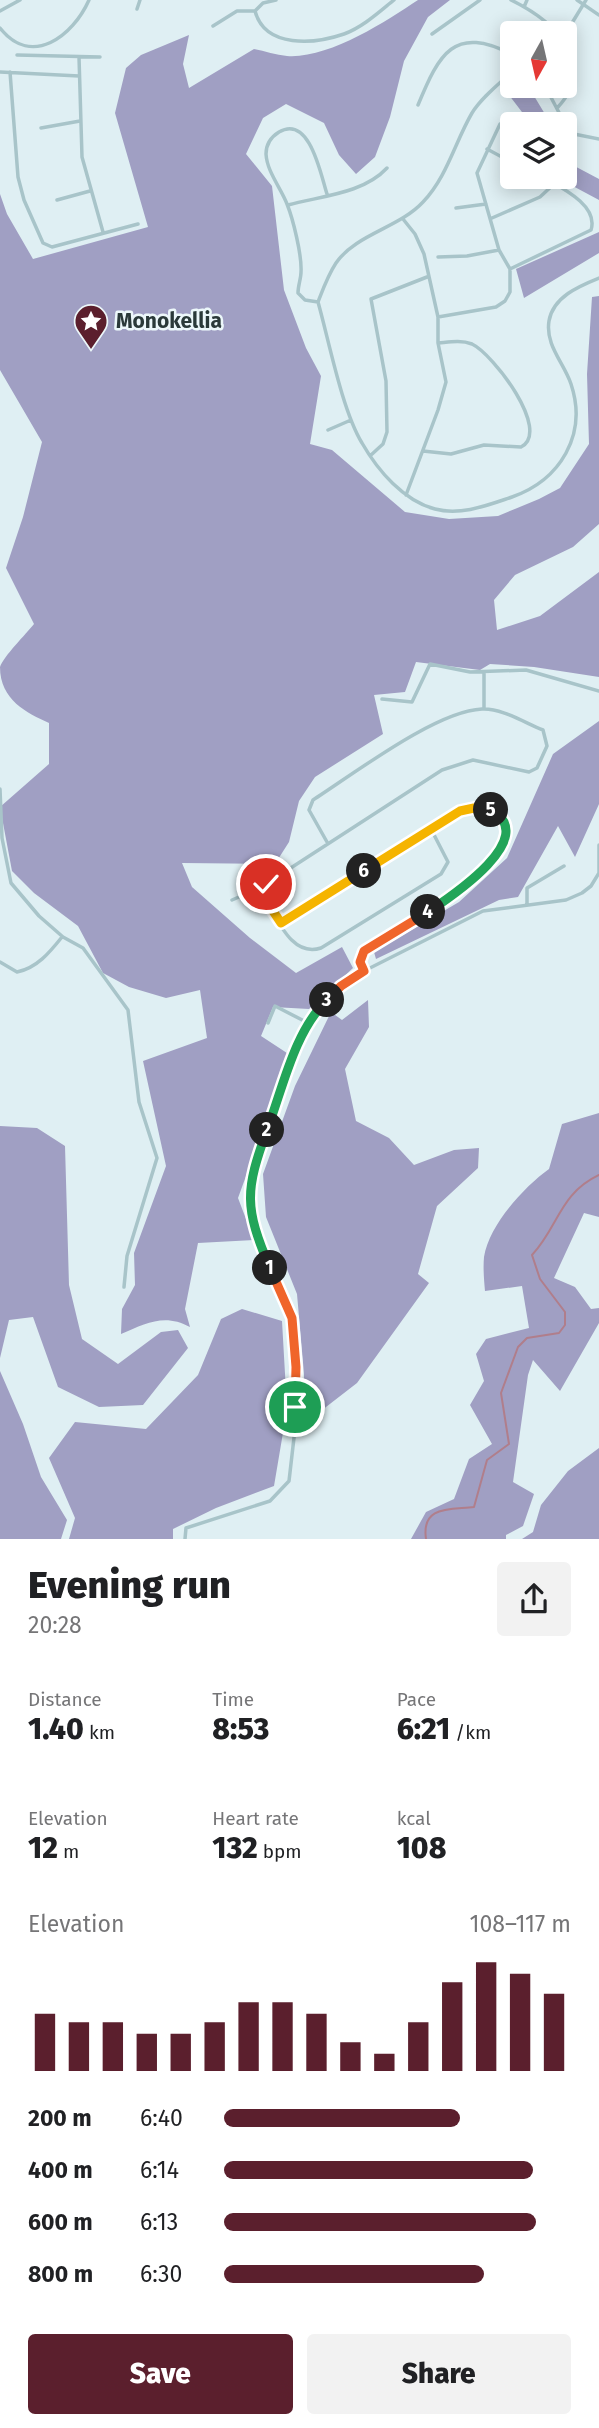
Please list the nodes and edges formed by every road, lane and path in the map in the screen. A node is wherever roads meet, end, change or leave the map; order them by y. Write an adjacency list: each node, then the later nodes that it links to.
1 (20, 0): 13 (street)
2 (89, 0): 21 (street)
3 (140, 0): 12 (street)
4 (276, 0): 14 (street)
5 (394, 0): 14 (street)
6 (480, 0): 20 (street)
7 (511, 0): 11 (street)
8 (527, 0): 11 (street)
9 (577, 0): 10 (street)
10 (585, 2): 15 (street); 17 (street)
11 (524, 6): 16 (street)
12 (137, 9)
13 (0, 11)
14 (255, 11): 18 (street)
15 (599, 15)
16 (549, 21)
17 (573, 21)
18 (213, 26)
19 (0, 28): 21 (street)
20 (432, 34)
21 (31, 48): 24 (street)
22 (500, 48): 33 (street)
23 (17, 55): 24 (street)
24 (30, 56): 25 (street)
25 (79, 57): 26 (street); 29 (street)
26 (100, 57)
27 (0, 72): 28 (street)
28 (9, 72): 29 (street); 55 (street)
29 (79, 76): 36 (street)
30 (500, 83): 53 (street)
31 (552, 98): 34 (street)
32 (572, 98): 34 (street)
33 (418, 105)
34 (558, 107): 35 (street)
35 (560, 112)
36 (80, 121): 38 (street); 46 (street)
37 (500, 124): 41 (street)
38 (41, 128)
39 (577, 135): 40 (street)
40 (599, 139)
41 (487, 149): 42 (street); 49 (street)
42 (500, 156)
43 (387, 168): 47 (street)
44 (549, 189): 52 (street)
45 (563, 189): 58 (street)
46 (90, 191): 48 (street); 55 (street)
47 (327, 194): 50 (street); 50 (street)
48 (57, 200)
49 (486, 204): 51 (street); 52 (street)
50 (288, 205): 61 (street)
51 (456, 208)
52 (491, 218): 56 (street)
53 (403, 219): 59 (street); 61 (street)
54 (138, 224): 55 (street)
55 (103, 232)
56 (499, 250): 57 (street); 58 (street)
57 (438, 257)
58 (510, 268): 62 (street)
59 (427, 277): 62 (street); 67 (street)
60 (599, 278): 68 (street)
61 (318, 302): 64 (street)
62 (438, 317): 63 (street)
63 (438, 343): 66 (street); 66 (street)
64 (351, 420): 65 (street); 67 (street)
65 (328, 430)
66 (423, 451): 68 (street)
67 (370, 455): 68 (street)
68 (406, 495)
69 (484, 673): 70 (street); 71 (street); 72 (street)
70 (599, 691)
71 (382, 699)
72 (484, 709): 75 (street); 75 (street)
73 (0, 789): 82 (street)
74 (431, 829): 81 (street); 81 (street); 84 (street)
75 (327, 842): 78 (street)
76 (599, 845): 80 (street)
77 (564, 866): 80 (street)
78 (261, 891): 79 (street); 81 (street)
79 (232, 901)
80 (527, 905): 84 (street)
81 (281, 923)
82 (63, 937): 83 (street); 87 (street)
83 (0, 962)
84 (364, 971): 86 (street)
85 (268, 1023): 86 (street)
86 (310, 1024): 88 (street)
87 (124, 1287)
88 (185, 1539)

